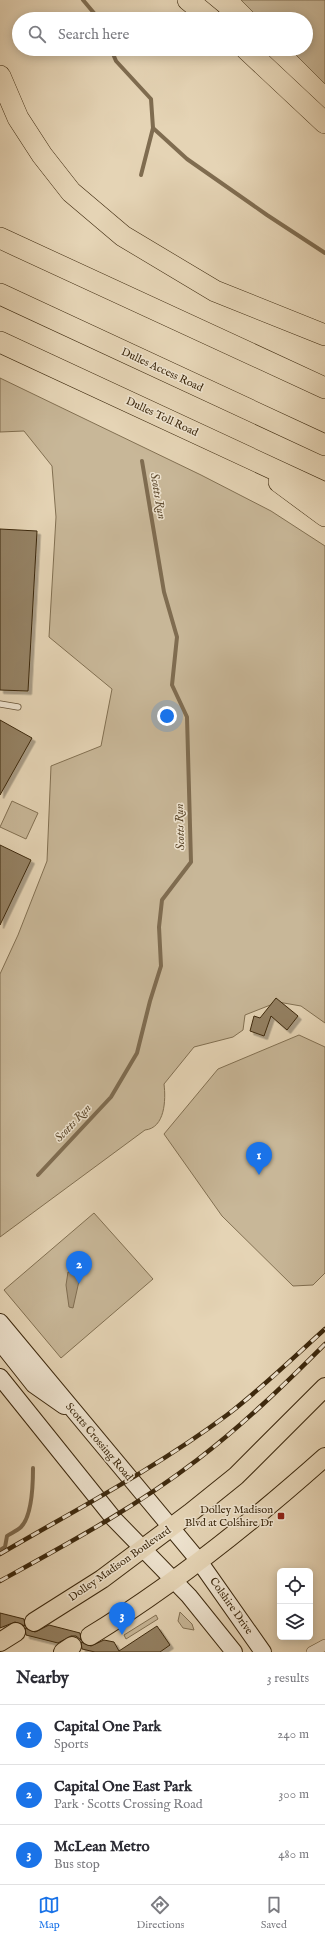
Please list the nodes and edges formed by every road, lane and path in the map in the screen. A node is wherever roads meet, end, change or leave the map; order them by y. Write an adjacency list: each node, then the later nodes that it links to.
1 (188, 0): 3 (highway)
2 (202, 0): 4 (highway)
3 (203, 12)
4 (213, 12)
5 (254, 56): 7 (highway)
6 (257, 56): 7 (highway)
7 (272, 71): 9 (highway)
8 (0, 76): 12 (highway)
9 (325, 123)
10 (0, 238): 14 (highway)
11 (0, 294): 16 (highway, Dulles Access Road)
12 (325, 335)
13 (0, 342): 15 (highway, Dulles Toll Road)
14 (325, 388)
15 (192, 431): 17 (highway, Dulles Toll Road); 18 (highway)
16 (325, 445)
17 (325, 493)
18 (325, 516)
19 (0, 704): 20 (lane)
20 (18, 707)
21 (0, 1322): 25 (main road, Scotts Crossing Road)
22 (0, 1342): 25 (main road)
23 (0, 1377): 28 (main road)
24 (325, 1387): 27 (main road, Dolley Madison Boulevard)
25 (74, 1412): 27 (main road, Scotts Crossing Road)
26 (325, 1456): 29 (main road)
27 (171, 1528): 28 (main road, Dolley Madison Boulevard); 29 (main road, Scotts Crossing Road)
28 (142, 1550): 30 (main road); 31 (main road, Dolley Madison Boulevard)
29 (199, 1561): 30 (main road); 37 (main road, Colshire Drive)
30 (173, 1579): 33 (main road); 36 (main road)
31 (34, 1622)
32 (16, 1632): 34 (main road)
33 (90, 1636)
34 (0, 1642)
35 (325, 1645): 38 (street)
36 (234, 1652)
37 (263, 1652)
38 (312, 1652)

